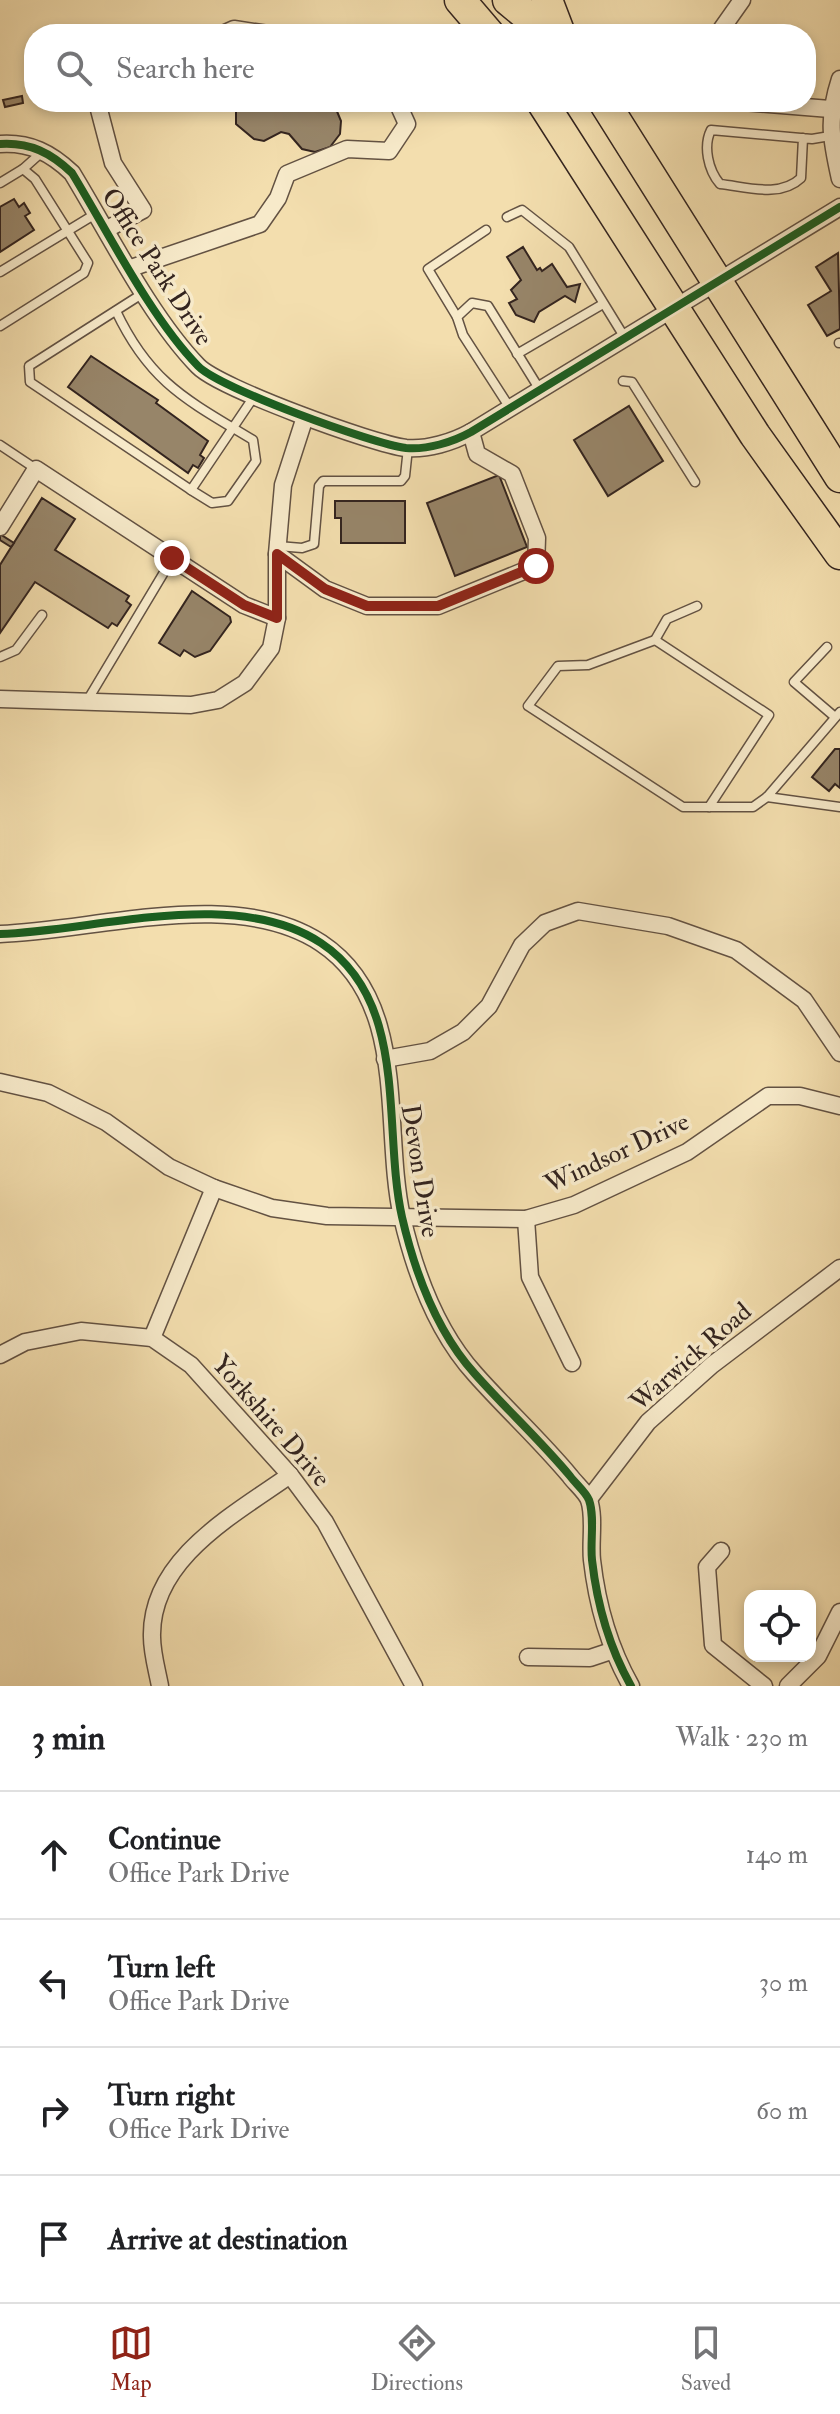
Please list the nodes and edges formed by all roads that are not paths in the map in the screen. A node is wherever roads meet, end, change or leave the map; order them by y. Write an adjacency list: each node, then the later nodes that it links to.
1 (460, 0): 6 (highway)
2 (508, 0): 7 (highway)
3 (529, 0): 8 (highway)
4 (547, 0): 9 (highway)
5 (742, 0): 10 (street)
6 (480, 24)
7 (537, 24)
8 (549, 24)
9 (555, 24)
10 (725, 24)
11 (840, 79): 13 (street)
12 (816, 108): 13 (street)
13 (830, 109): 18 (street)
14 (100, 112): 28 (street, Office Park Drive)
15 (402, 112): 31 (street, Office Park Drive)
16 (548, 112): 36 (highway)
17 (610, 112): 33 (highway)
18 (830, 136): 19 (lane); 23 (street)
19 (803, 138): 19 (lane)
20 (0, 144): 21 (street, Office Park Drive)
21 (43, 151): 22 (lane); 26 (street, Office Park Drive)
22 (23, 169): 24 (lane); 29 (lane)
23 (840, 179)
24 (0, 183)
25 (840, 207): 33 (street, Office Park Drive)
26 (97, 213): 28 (street, Office Park Drive); 29 (lane)
27 (507, 217): 35 (lane)
28 (107, 229): 31 (street, Office Park Drive)
29 (68, 230): 32 (lane); 39 (lane)
30 (486, 230): 38 (lane)
31 (131, 268): 34 (street, Office Park Drive)
32 (0, 272)
33 (717, 280): 36 (street, Office Park Drive); 52 (highway)
34 (146, 292): 37 (lane); 44 (street, Office Park Drive)
35 (603, 304): 40 (lane); 41 (lane)
36 (673, 308): 40 (street, Office Park Drive); 57 (highway)
37 (116, 311): 47 (lane); 54 (lane)
38 (458, 322): 41 (lane); 45 (lane)
39 (0, 326)
40 (625, 338): 43 (street, Office Park Drive)
41 (517, 354): 43 (lane)
42 (623, 381): 53 (lane)
43 (540, 390): 45 (street, Office Park Drive)
44 (255, 395): 46 (street, Office Park Drive); 47 (lane)
45 (510, 408): 48 (street, Office Park Drive)
46 (305, 417): 50 (street, Office Park Drive); 56 (street)
47 (234, 429): 54 (lane); 54 (lane)
48 (471, 432): 50 (street, Office Park Drive); 56 (street)
49 (0, 445): 51 (lane)
50 (408, 448): 56 (lane)
51 (36, 469): 55 (street); 58 (street)
52 (840, 477)
53 (695, 482)
54 (191, 490)
55 (0, 527)
56 (277, 550): 61 (street)
57 (840, 554)
58 (172, 558): 61 (street); 66 (lane)
59 (697, 606): 62 (lane)
60 (42, 615): 64 (lane)
61 (277, 618): 66 (street)
62 (655, 640): 69 (lane); 69 (lane)
63 (827, 647): 67 (lane)
64 (0, 657)
65 (0, 699): 66 (street)
66 (87, 702)
67 (838, 714): 68 (lane)
68 (767, 797): 69 (lane); 70 (lane)
69 (709, 807)
70 (840, 807)
71 (0, 934): 73 (street, Devon Drive)
72 (840, 1053): 73 (street)
73 (385, 1059): 77 (street, Devon Drive)
74 (0, 1082): 76 (street, Windsor Drive)
75 (840, 1106): 78 (street, Windsor Drive)
76 (214, 1188): 77 (street, Windsor Drive); 80 (street)
77 (402, 1215): 78 (street, Windsor Drive); 84 (street, Devon Drive)
78 (526, 1219): 82 (street)
79 (840, 1268): 84 (street, Warwick Road)
80 (152, 1338): 81 (street, Yorkshire Drive); 83 (street, Yorkshire Drive)
81 (0, 1355)
82 (572, 1363)
83 (290, 1475): 89 (street); 90 (street, Yorkshire Drive)
84 (589, 1499): 87 (street)
85 (721, 1551): 92 (street)
86 (840, 1612): 93 (street)
87 (611, 1651): 88 (street); 91 (street)
88 (528, 1657)
89 (160, 1686)
90 (414, 1686)
91 (631, 1686)
92 (764, 1686)
93 (788, 1686)

